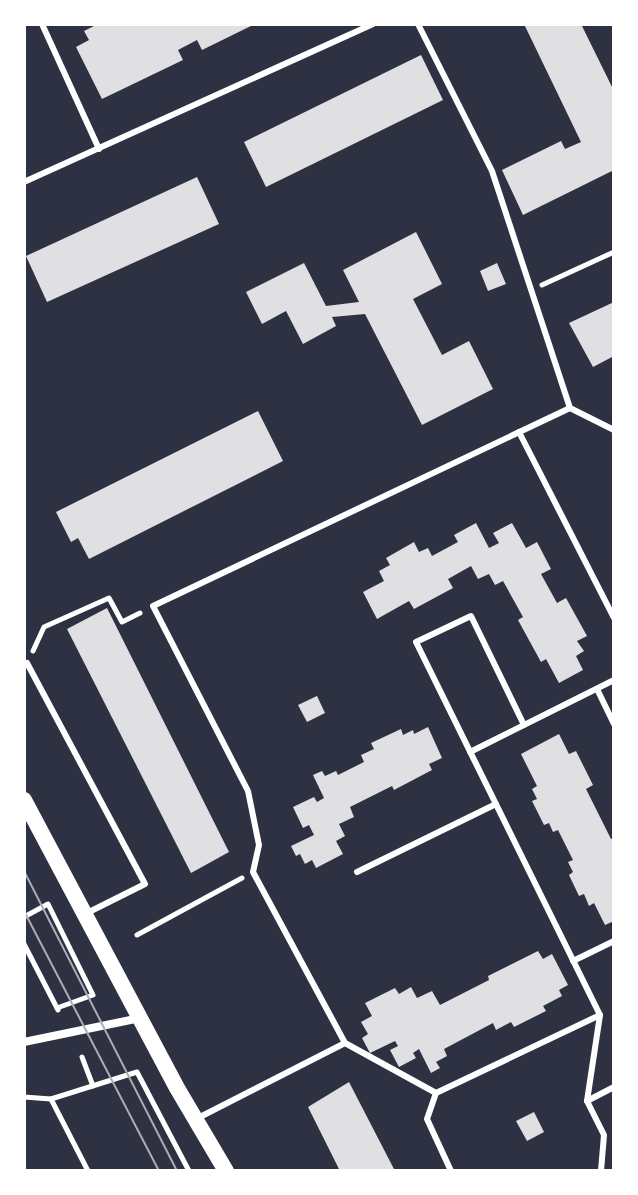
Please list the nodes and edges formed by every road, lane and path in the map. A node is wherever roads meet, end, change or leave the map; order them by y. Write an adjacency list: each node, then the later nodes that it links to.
1 (42, 24): 4 (lane)
2 (373, 24): 4 (lane)
3 (418, 24): 7 (lane)
4 (99, 149): 5 (lane)
5 (24, 182)
6 (614, 252): 7 (path)
7 (531, 290): 8 (lane)
8 (570, 408): 9 (lane); 10 (lane)
9 (614, 430)
10 (519, 432): 11 (lane); 12 (lane)
11 (153, 606): 13 (path); 21 (lane)
12 (614, 618)
13 (26, 664): 23 (lane)
14 (614, 680): 15 (lane)
15 (597, 689): 16 (lane); 17 (lane)
16 (614, 724)
17 (524, 725): 18 (lane); 18 (lane)
18 (470, 752): 20 (lane)
19 (24, 800): 23 (main road)
20 (496, 804): 22 (lane); 28 (lane)
21 (253, 872): 25 (path); 34 (lane)
22 (357, 872)
23 (84, 914): 31 (main road)
24 (24, 917): 29 (path)
25 (137, 935)
26 (614, 941): 28 (lane)
27 (24, 944): 29 (path)
28 (573, 961): 30 (lane)
29 (57, 1008): 32 (path)
30 (600, 1015): 38 (lane); 41 (lane)
31 (140, 1018): 33 (street); 42 (main road)
32 (64, 1022)
33 (24, 1042)
34 (345, 1043): 38 (lane); 42 (lane)
35 (82, 1057): 36 (path)
36 (93, 1086): 40 (path); 44 (path)
37 (614, 1087): 41 (lane)
38 (436, 1093): 46 (lane)
39 (24, 1097): 40 (path)
40 (51, 1099): 43 (path)
41 (587, 1101): 47 (lane)
42 (196, 1119): 45 (main road)
43 (88, 1171)
44 (189, 1171)
45 (226, 1171)
46 (451, 1171)
47 (601, 1171)

